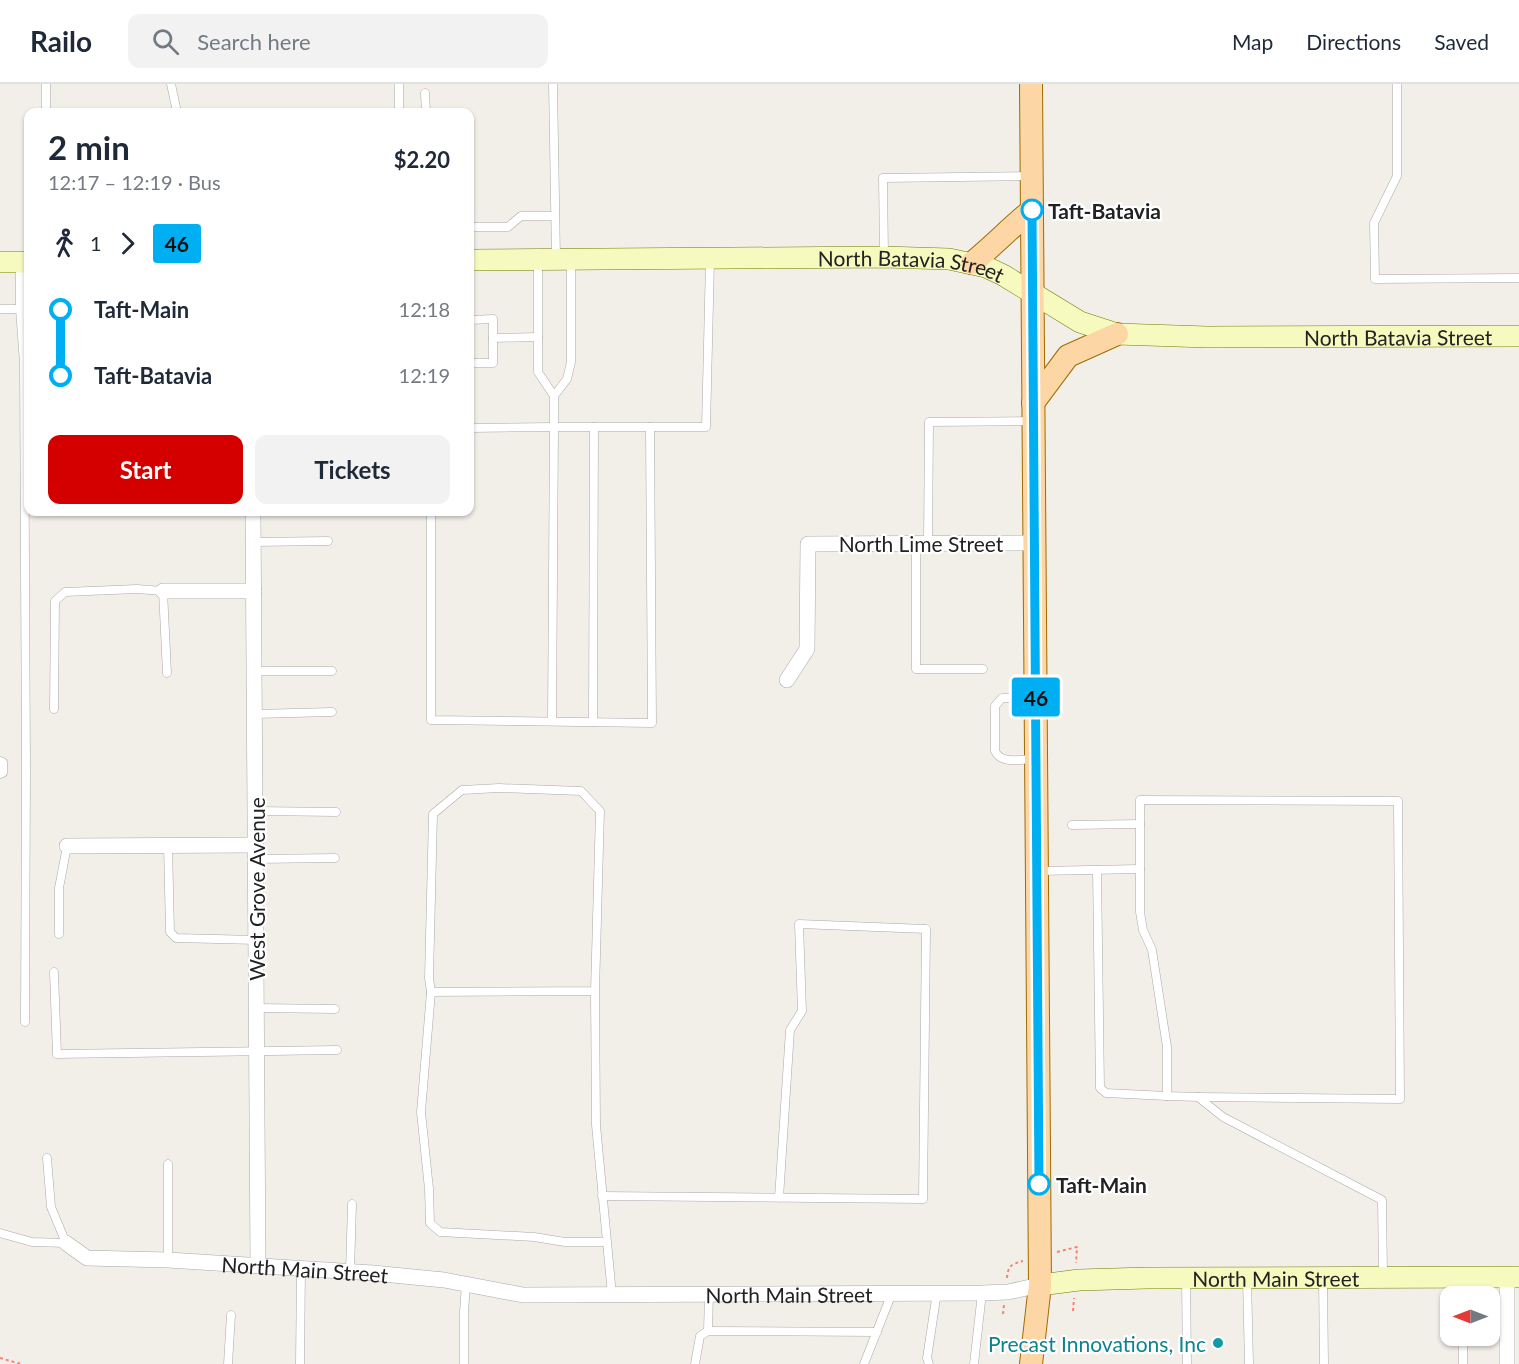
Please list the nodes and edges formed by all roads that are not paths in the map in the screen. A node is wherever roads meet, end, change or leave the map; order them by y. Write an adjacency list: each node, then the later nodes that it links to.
1 (46, 84): 8 (lane)
2 (171, 84): 9 (lane)
3 (399, 84): 10 (lane)
4 (553, 84): 14 (lane)
5 (1032, 84): 12 (main road)
6 (1397, 84): 22 (lane)
7 (425, 93): 11 (lane)
8 (46, 108)
9 (177, 108)
10 (399, 108)
11 (426, 108)
12 (1032, 176): 13 (main road); 16 (lane)
13 (1032, 210): 21 (main road); 23 (main road)
14 (555, 216): 15 (lane); 18 (lane)
15 (474, 227)
16 (884, 257): 17 (main road, North Batavia Street); 21 (main road, North Batavia Street)
17 (710, 258): 18 (main road, North Batavia Street); 36 (lane)
18 (555, 259): 19 (main road, North Batavia Street); 30 (lane); 33 (lane)
19 (474, 260)
20 (16, 262): 25 (lane)
21 (972, 263): 23 (main road, North Batavia Street)
22 (1519, 278)
23 (1033, 292): 27 (main road, North Batavia Street); 34 (main road)
24 (0, 309): 25 (lane)
25 (20, 309): 31 (lane)
26 (474, 320): 29 (lane)
27 (1117, 334): 28 (main road, North Batavia Street); 34 (main road)
28 (1519, 336)
29 (493, 338): 30 (lane); 32 (lane)
30 (538, 338): 33 (lane)
31 (24, 363)
32 (474, 363)
33 (554, 396): 35 (lane)
34 (1034, 412): 44 (main road); 45 (lane)
35 (554, 427): 37 (lane); 38 (lane); 57 (lane)
36 (650, 427): 38 (lane); 58 (lane)
37 (474, 428)
38 (594, 428): 58 (lane)
39 (25, 516): 80 (lane)
40 (254, 516): 43 (street, West Grove Avenue)
41 (431, 516): 57 (lane)
42 (328, 541): 43 (lane)
43 (254, 542): 47 (street, West Grove Avenue)
44 (1035, 543): 45 (street, North Lime Street); 53 (main road)
45 (922, 544): 48 (lane); 52 (street, North Lime Street)
46 (163, 591): 47 (street); 51 (lane); 54 (lane)
47 (254, 591): 49 (street, West Grove Avenue)
48 (983, 669)
49 (256, 671): 50 (lane); 56 (street, West Grove Avenue)
50 (332, 671)
51 (167, 673)
52 (787, 680)
53 (1036, 698): 59 (main road); 59 (lane)
54 (54, 709)
55 (332, 712): 56 (lane)
56 (255, 714): 62 (street, West Grove Avenue)
57 (552, 721): 58 (lane)
58 (592, 722)
59 (1036, 759): 72 (main road)
60 (0, 761): 61 (lane)
61 (0, 774)
62 (256, 811): 63 (lane); 68 (street, West Grove Avenue)
63 (336, 812)
64 (1140, 824): 65 (lane); 70 (lane); 84 (lane)
65 (1072, 825)
66 (168, 845): 67 (street); 68 (street); 74 (lane)
67 (67, 846): 73 (lane)
68 (256, 852): 69 (lane); 74 (street, West Grove Avenue)
69 (335, 858)
70 (1140, 869): 71 (lane); 83 (lane)
71 (1097, 870): 72 (lane); 83 (lane)
72 (1037, 871): 103 (main road)
73 (59, 934)
74 (257, 940): 78 (street, West Grove Avenue)
75 (54, 972): 82 (lane)
76 (595, 991): 77 (lane); 77 (lane); 87 (lane)
77 (431, 992): 91 (lane)
78 (257, 1008): 79 (lane); 82 (street, West Grove Avenue)
79 (335, 1009)
80 (25, 1022)
81 (337, 1050): 82 (lane)
82 (257, 1052): 94 (street, West Grove Avenue)
83 (1167, 1096): 84 (lane)
84 (1198, 1097): 100 (lane)
85 (46, 1158): 92 (lane)
86 (168, 1164): 93 (lane)
87 (602, 1196): 88 (lane); 91 (lane)
88 (779, 1198): 88 (lane)
89 (352, 1204): 96 (lane)
90 (0, 1233): 92 (lane)
91 (606, 1242): 108 (lane)
92 (66, 1243): 93 (street, North Main Street)
93 (168, 1260): 94 (street, North Main Street)
94 (258, 1266): 95 (street, North Main Street)
95 (301, 1269): 96 (street, North Main Street); 114 (lane)
96 (350, 1271): 102 (street, North Main Street)
97 (1186, 1278): 98 (main road, North Main Street); 103 (main road, North Main Street); 121 (lane)
98 (1247, 1278): 99 (main road, North Main Street); 122 (lane)
99 (1323, 1278): 100 (main road, North Main Street); 123 (lane)
100 (1383, 1278): 101 (main road, North Main Street)
101 (1513, 1278): 125 (street)
102 (466, 1284): 108 (street, North Main Street); 115 (lane)
103 (1040, 1285): 106 (street, North Main Street); 120 (main road)
104 (937, 1292): 105 (street, North Main Street); 106 (street, North Main Street); 118 (lane)
105 (892, 1293): 107 (street, North Main Street); 111 (lane)
106 (982, 1293): 119 (lane)
107 (709, 1294): 108 (street, North Main Street); 110 (lane)
108 (612, 1295)
109 (231, 1315): 113 (lane)
110 (708, 1331): 111 (lane); 116 (lane)
111 (877, 1332): 117 (lane)
112 (1463, 1346): 124 (lane)
113 (228, 1364)
114 (300, 1364)
115 (464, 1364)
116 (695, 1364)
117 (864, 1364)
118 (929, 1364)
119 (974, 1364)
120 (1031, 1364)
121 (1187, 1364)
122 (1249, 1364)
123 (1324, 1364)
124 (1463, 1364)
125 (1507, 1364)

